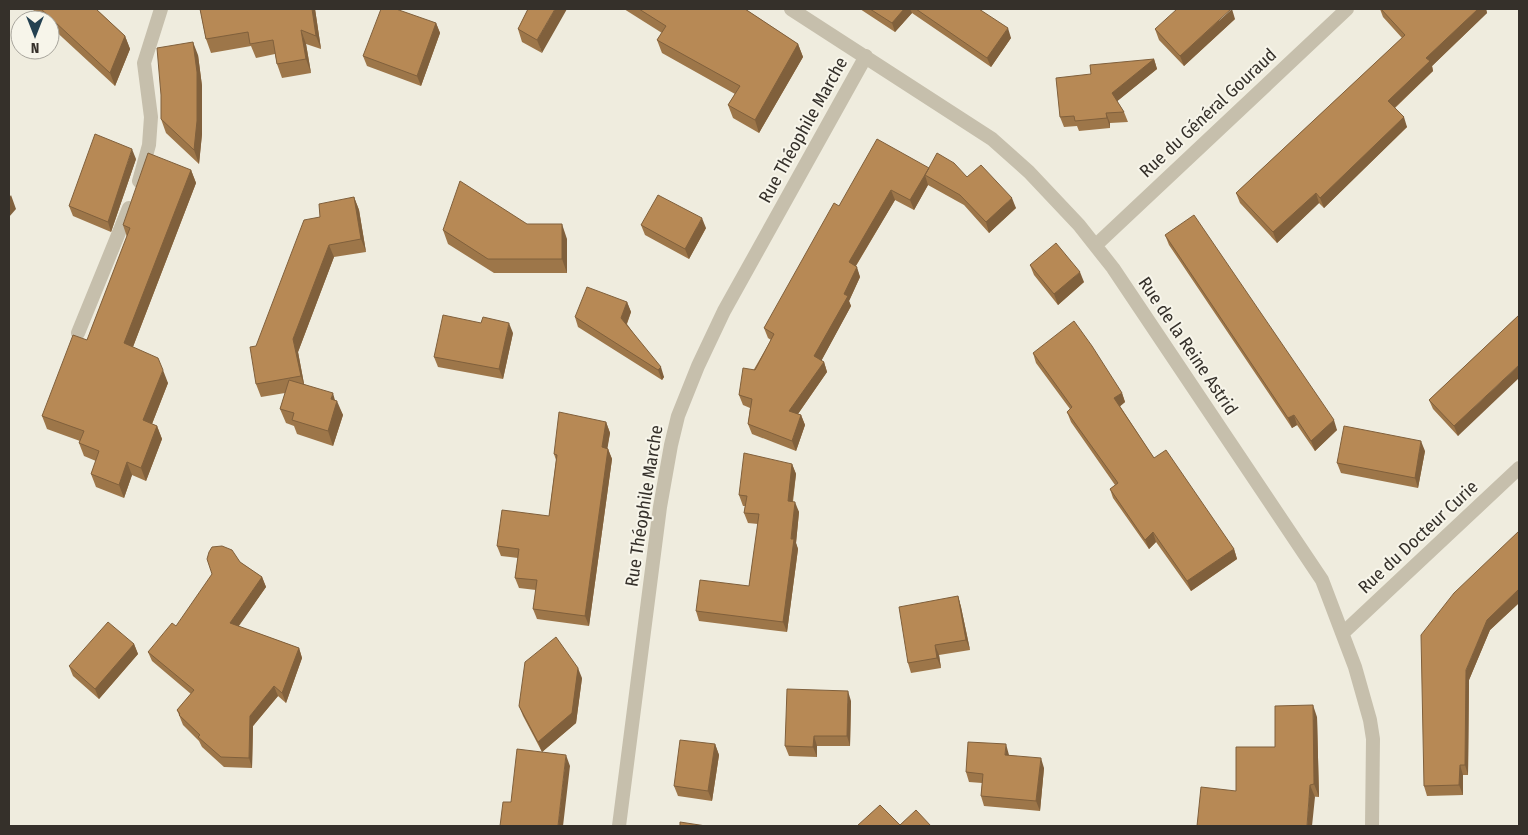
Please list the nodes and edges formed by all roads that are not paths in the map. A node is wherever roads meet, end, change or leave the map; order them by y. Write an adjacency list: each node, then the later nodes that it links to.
1 (161, 9): 6 (street)
2 (791, 9): 4 (street, Rue de la Reine Astrid)
3 (1346, 9): 5 (street, Rue du Général Gouraud)
4 (866, 56): 5 (street, Rue de la Reine Astrid); 9 (street, Rue Théophile Marche)
5 (1096, 245): 8 (street, Rue de la Reine Astrid)
6 (78, 333)
7 (1519, 468): 8 (street, Rue du Docteur Curie)
8 (1343, 633): 10 (street, Rue de la Reine Astrid)
9 (618, 826)
10 (1372, 826)

